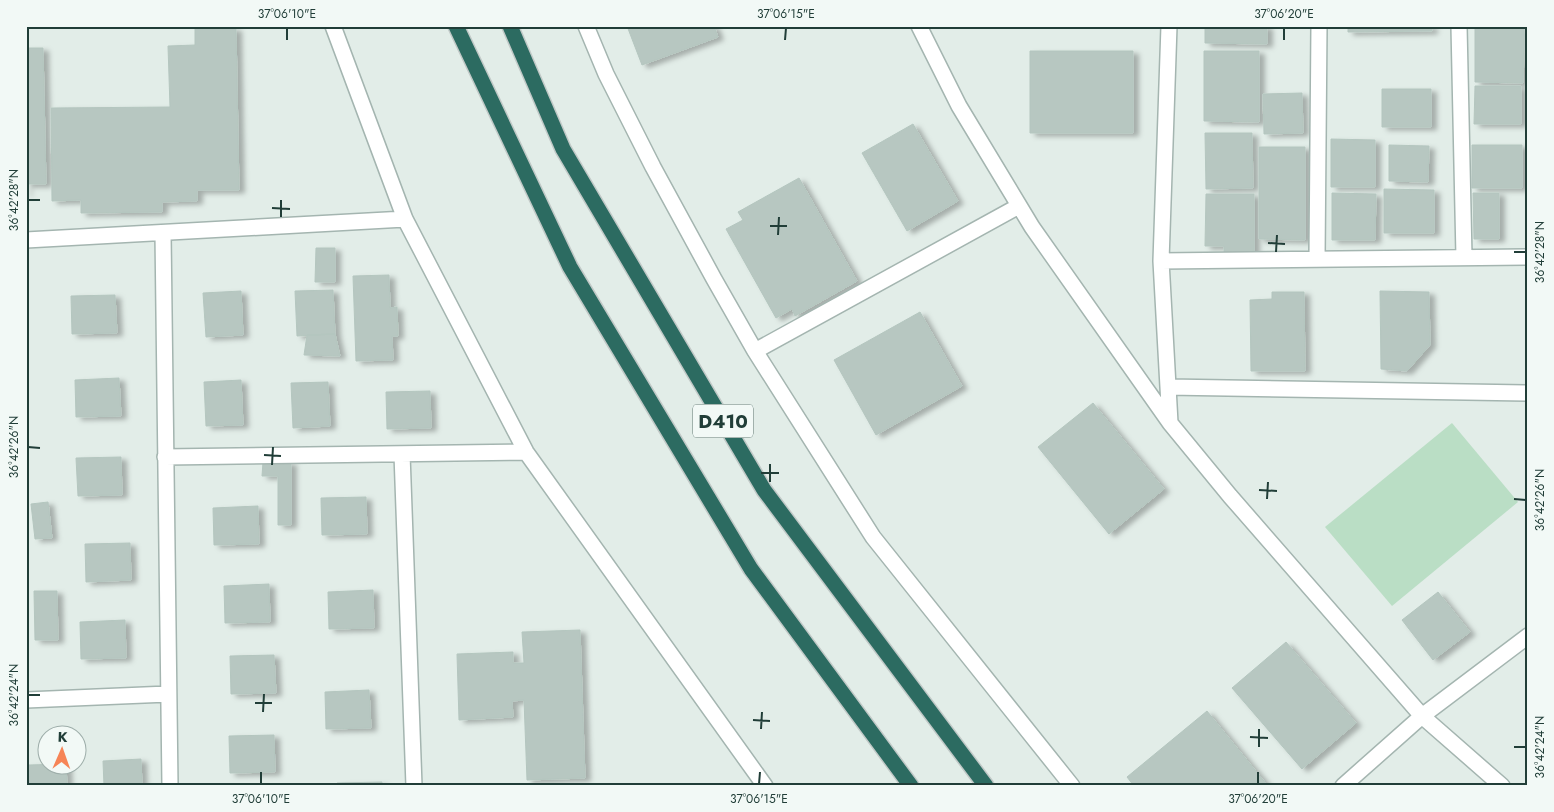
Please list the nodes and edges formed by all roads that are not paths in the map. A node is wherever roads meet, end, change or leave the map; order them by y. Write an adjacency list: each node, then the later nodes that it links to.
1 (334, 26): 10 (street)
2 (456, 26): 31 (highway, D410)
3 (510, 26): 32 (highway, D410)
4 (586, 26): 17 (street)
5 (919, 26): 9 (street)
6 (1169, 26): 16 (street)
7 (1319, 26): 15 (street)
8 (1459, 26): 13 (street)
9 (1019, 206): 17 (street); 20 (street)
10 (405, 219): 11 (street); 21 (street)
11 (162, 233): 12 (street); 23 (street)
12 (26, 240)
13 (1464, 257): 14 (street); 15 (street)
14 (1528, 257)
15 (1317, 258): 16 (street)
16 (1161, 260): 18 (street)
17 (755, 351): 33 (street)
18 (1168, 387): 19 (street); 20 (street)
19 (1528, 392)
20 (1170, 423): 27 (street)
21 (526, 452): 22 (street); 30 (street)
22 (402, 454): 23 (street); 29 (street)
23 (165, 457): 25 (street)
24 (1528, 636): 27 (street)
25 (168, 694): 26 (street); 28 (street)
26 (26, 700)
27 (1422, 716): 34 (street); 35 (street)
28 (170, 786)
29 (414, 786)
30 (765, 786)
31 (911, 786)
32 (986, 786)
33 (1072, 786)
34 (1343, 786)
35 (1502, 786)

